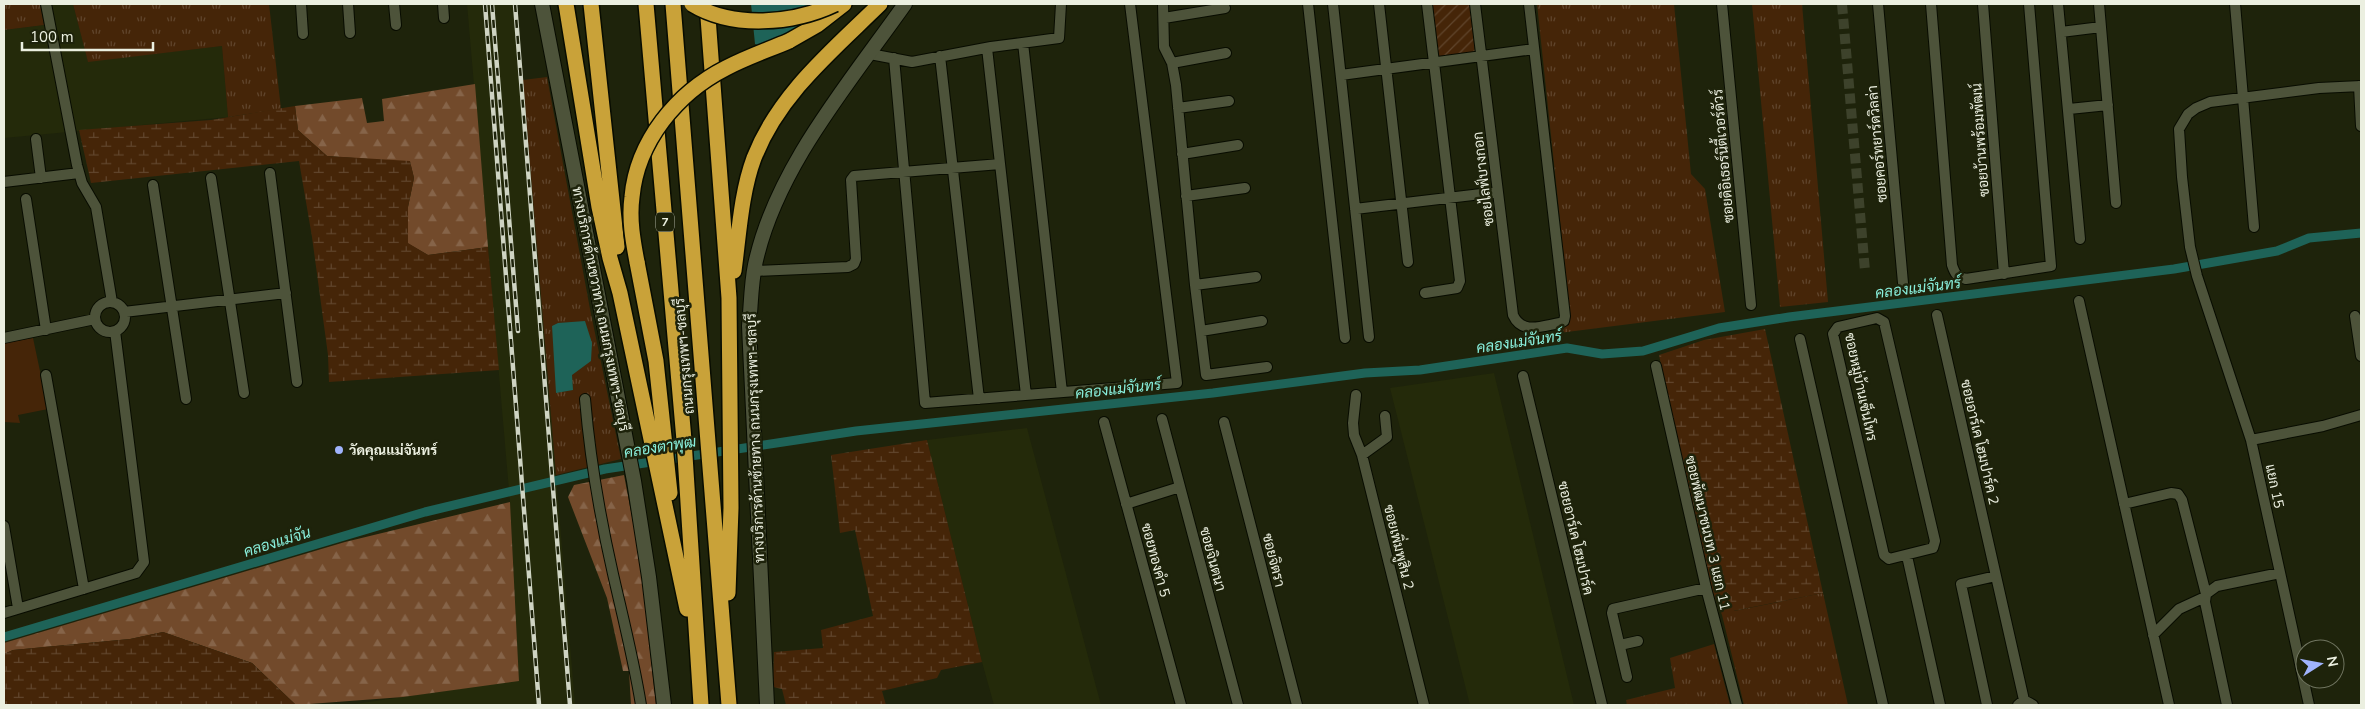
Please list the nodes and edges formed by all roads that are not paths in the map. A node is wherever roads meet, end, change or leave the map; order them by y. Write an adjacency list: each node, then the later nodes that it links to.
1 (46, 4): 67 (street)
2 (301, 4): 41 (street)
3 (348, 4): 40 (street)
4 (394, 4): 37 (street)
5 (443, 4): 35 (street)
6 (566, 4): 90 (highway)
7 (591, 4): 90 (highway)
8 (646, 4): 146 (highway, ถนนกรุงเทพฯ-ชลบุรี / 7)
9 (673, 4): 147 (highway, ถนนกรุงเทพฯ-ชลบุรี / 7)
10 (692, 4): 12 (highway, bridge)
11 (707, 4): 92 (highway)
12 (835, 4)
13 (844, 4): 129 (highway, bridge)
14 (880, 4): 92 (highway)
15 (905, 4): 46 (main road, ทางบริการด้านซ้ายทาง ถนนกรุงเทพฯ-ชลบุรี)
16 (1061, 4): 42 (street)
17 (1130, 4): 116 (street)
18 (1163, 4): 36 (street)
19 (1308, 4): 108 (street)
20 (1333, 4): 53 (street)
21 (1379, 4): 52 (street)
22 (1428, 4): 51 (street)
23 (1475, 4): 48 (street, ซอยไลฟ์บางกอก)
24 (1529, 4): 44 (street)
25 (1722, 4): 96 (street, ซอยดิอิเธอร์นิตี้เวอร์ดัวร์)
26 (1878, 4): 87 (street, ซอยคอร์ทยาร์ดวิลล่า)
27 (1931, 4): 85 (street)
28 (1983, 4): 85 (street, ซอยบ้านพร้อมพัฒน์)
29 (2029, 4): 85 (street)
30 (2058, 4): 39 (street)
31 (2099, 4): 38 (street)
32 (2235, 4): 55 (street)
33 (543, 7): 151 (main road, ทางบริการด้านขวาทาง ถนนกรุงเทพฯ-ชลบุรี)
34 (1225, 8): 36 (street)
35 (444, 18)
36 (1164, 18): 50 (street)
37 (396, 25)
38 (2101, 28): 39 (street); 57 (street)
39 (2061, 32): 59 (street)
40 (350, 33)
41 (303, 34)
42 (1023, 43): 43 (street); 116 (street)
43 (987, 48): 47 (street); 64 (street)
44 (1534, 49): 48 (street); 74 (street, ซอยไลฟ์บางกอก)
45 (1226, 53): 50 (street)
46 (870, 54): 49 (street); 84 (main road, ทางบริการด้านซ้ายทาง ถนนกรุงเทพฯ-ชลบุรี)
47 (940, 56): 49 (street); 65 (street)
48 (1482, 56): 51 (street); 74 (street, ซอยไลฟ์บางกอก)
49 (894, 58): 66 (street)
50 (1172, 62): 58 (street)
51 (1434, 63): 52 (street); 76 (street)
52 (1386, 69): 53 (street); 78 (street)
53 (1340, 75): 80 (street)
54 (2360, 86): 55 (street, แยก 15); 60 (street)
55 (2244, 96): 81 (street); 128 (street, แยก 15)
56 (1229, 101): 58 (street)
57 (2108, 105): 59 (street); 79 (street)
58 (1178, 108): 63 (street)
59 (2069, 109): 82 (street)
60 (2361, 126)
61 (36, 139): 69 (street)
62 (1238, 146): 63 (street)
63 (1182, 154): 75 (street)
64 (1000, 164): 65 (street); 118 (street)
65 (952, 168): 66 (street); 121 (street)
66 (904, 171): 84 (street); 121 (street)
67 (79, 173): 69 (street); 95 (street)
68 (270, 174): 89 (street)
69 (41, 178): 71 (street)
70 (211, 178): 93 (street)
71 (4, 182)
72 (153, 185): 97 (street)
73 (1245, 188): 75 (street)
74 (1498, 192): 76 (street)
75 (1186, 196): 88 (street)
76 (1450, 198): 78 (street); 91 (street)
77 (26, 199): 103 (street)
78 (1401, 203): 80 (street); 83 (street)
79 (2116, 203)
80 (1355, 209): 106 (street)
81 (2254, 226)
82 (2080, 240)
83 (1408, 262)
84 (754, 271): 154 (main road, ทางบริการด้านซ้ายทาง ถนนกรุงเทพฯ-ชลบุรี)
85 (2004, 274)
86 (1256, 277): 88 (street)
87 (1903, 283)
88 (1195, 285): 105 (street)
89 (286, 293): 93 (street); 115 (street)
90 (620, 293): 129 (highway)
91 (1425, 294)
92 (729, 298): 147 (highway)
93 (231, 301): 97 (street); 117 (street)
94 (2079, 301): 133 (street)
95 (112, 302): 98 (street); 101 (street)
96 (1751, 306)
97 (172, 307): 98 (street); 120 (street)
98 (124, 312): 104 (street)
99 (1937, 316): 137 (street, ซอยอาร์เค โฮมปาร์ค 2)
100 (2355, 316): 110 (street)
101 (95, 319): 103 (street); 104 (street)
102 (1262, 321): 105 (street)
103 (46, 330): 107 (street)
104 (115, 331): 139 (street)
105 (1201, 331): 112 (street)
106 (1369, 337)
107 (4, 338)
108 (1346, 338)
109 (1800, 339): 161 (street)
110 (2361, 356)
111 (1656, 366): 138 (street, ซอยพัฒนาชนบท 3 แยก 11)
112 (1267, 367)
113 (46, 375): 139 (street)
114 (1523, 376): 159 (street, ซอยอาร์เค โฮมปาร์ค)
115 (297, 382)
116 (1062, 392): 118 (street)
117 (244, 393)
118 (1026, 395): 121 (street)
119 (1356, 395): 130 (street, ซอยเพิ่มพูสิน 2)
120 (186, 399)
121 (979, 399)
122 (586, 400): 150 (street)
123 (2361, 414): 128 (street)
124 (1385, 416): 130 (street)
125 (1162, 419): 131 (street, ซอยจินตนา)
126 (1104, 422): 132 (street, ซอยทองคำ 5)
127 (1224, 422): 157 (street, ซอยจิตรา)
128 (2251, 440): 136 (street, แยก 15)
129 (658, 443): 146 (highway)
130 (1362, 455): 158 (street, ซอยเพิ่มพูสิน 2)
131 (1180, 487): 132 (street); 156 (street, ซอยจินตนา)
132 (1126, 504): 155 (street, ซอยทองคำ 5)
133 (2124, 504): 140 (street); 143 (street)
134 (4, 526): 141 (street)
135 (1907, 556): 135 (street, ซอยหมู่บ้านเซ็นโทร); 162 (street)
136 (2280, 573): 140 (street); 166 (street, แยก 15)
137 (1996, 576): 149 (street, ซอยอาร์เค โฮมปาร์ค 2); 163 (street)
138 (1706, 588): 145 (street); 160 (street, ซอยพัฒนาชนบท 3 แยก 11)
139 (84, 589): 141 (street)
140 (2206, 596): 143 (street); 165 (street)
141 (18, 608): 142 (street)
142 (4, 613)
143 (2153, 635): 164 (street)
144 (1638, 640): 145 (street)
145 (1620, 645): 148 (street)
146 (696, 655): 152 (highway, ถนนกรุงเทพฯ-ชลบุรี / 7)
147 (726, 659): 153 (highway, ถนนกรุงเทพฯ-ชลบุรี / 7)
148 (1627, 677)
149 (2025, 704)
150 (641, 705)
151 (664, 705)
152 (701, 705)
153 (729, 705)
154 (767, 705)
155 (1181, 705)
156 (1238, 705)
157 (1297, 705)
158 (1424, 705)
159 (1602, 705)
160 (1737, 705)
161 (1883, 705)
162 (1940, 705)
163 (1987, 705)
164 (2169, 705)
165 (2227, 705)
166 (2309, 705)

